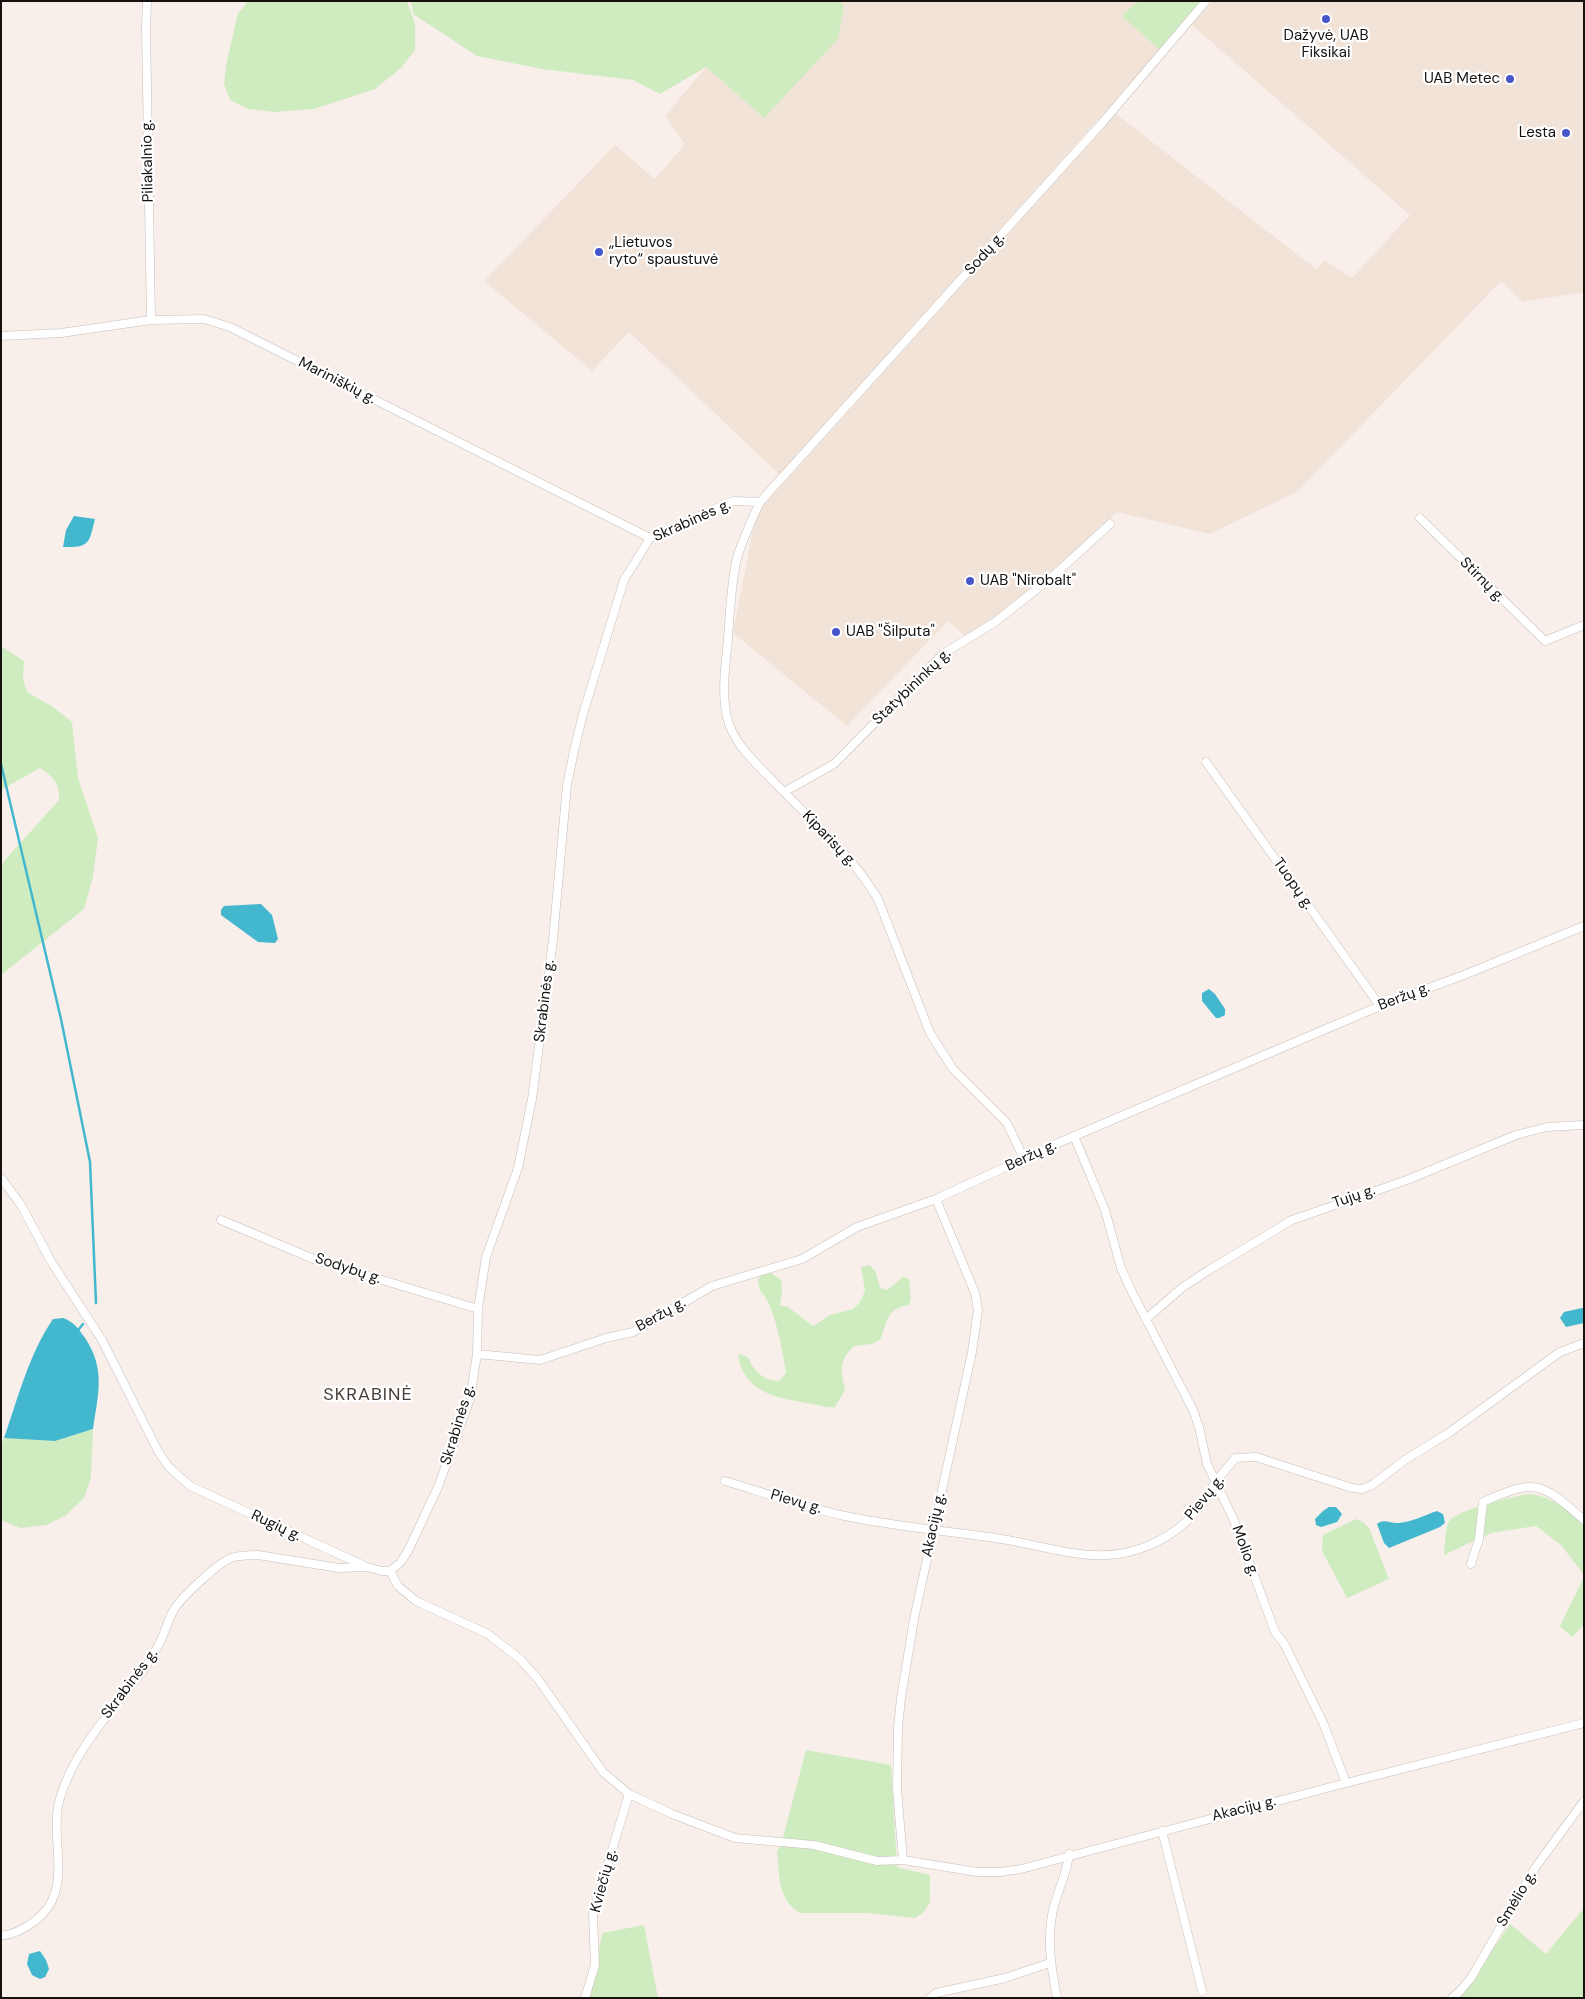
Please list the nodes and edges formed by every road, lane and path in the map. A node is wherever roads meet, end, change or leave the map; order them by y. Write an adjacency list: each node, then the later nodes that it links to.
1 (147, 1): 3 (street, Piliakalnio g.)
2 (1206, 1): 5 (street, Sodų g.)
3 (151, 320): 4 (street, Mariniškių g.); 8 (street, Mariniškių g.)
4 (1, 336)
5 (760, 502): 8 (street, Skrabinės g.); 11 (street, Kiparisų g.)
6 (1420, 518): 9 (street, Stirnų g.)
7 (1110, 524): 11 (street, Statybininkų g.)
8 (650, 538): 20 (street, Skrabinės g.)
9 (1584, 625)
10 (1206, 762): 13 (street, Tuopų g.)
11 (784, 792): 16 (street, Kiparisų g.)
12 (1584, 926): 13 (street, Beržų g.)
13 (1380, 1006): 15 (street, Beržų g.)
14 (1584, 1125): 21 (street, Tujų g.)
15 (1074, 1136): 16 (street, Beržų g.); 21 (street, Molio g.)
16 (1024, 1159): 18 (street, Beržų g.)
17 (1, 1178): 29 (street, Rugių g.)
18 (936, 1199): 23 (street, Beržų g.); 27 (street, Akacijų g.)
19 (221, 1220): 20 (street, Sodybų g.)
20 (478, 1309): 23 (street, Skrabinės g.)
21 (1146, 1319): 25 (street, Molio g.)
22 (1584, 1343): 25 (street, Pievų g.)
23 (477, 1354): 30 (street, Skrabinės g.)
24 (725, 1481): 27 (street, Pievų g.)
25 (1216, 1482): 27 (street, Pievų g.); 32 (street, Molio g.)
26 (1584, 1520): 28 (street)
27 (933, 1531): 37 (street, Akacijų g.)
28 (1471, 1564)
29 (368, 1567): 30 (street, Rugių g.); 38 (street, Skrabinės g.)
30 (390, 1571): 33 (street)
31 (1584, 1723): 32 (street, Akacijų g.)
32 (1346, 1783): 35 (street, Akacijų g.)
33 (629, 1794): 37 (street, Akacijų g.); 41 (street, Kviečių g.)
34 (1584, 1801): 44 (street, Smėlio g.)
35 (1162, 1831): 36 (street, Akacijų g.); 40 (street)
36 (1069, 1854): 37 (street, Akacijų g.); 39 (street)
37 (903, 1860)
38 (1, 1936)
39 (1050, 1963): 42 (street); 43 (street)
40 (1202, 1991)
41 (584, 1998)
42 (930, 1998)
43 (1057, 1998)
44 (1452, 1998)

